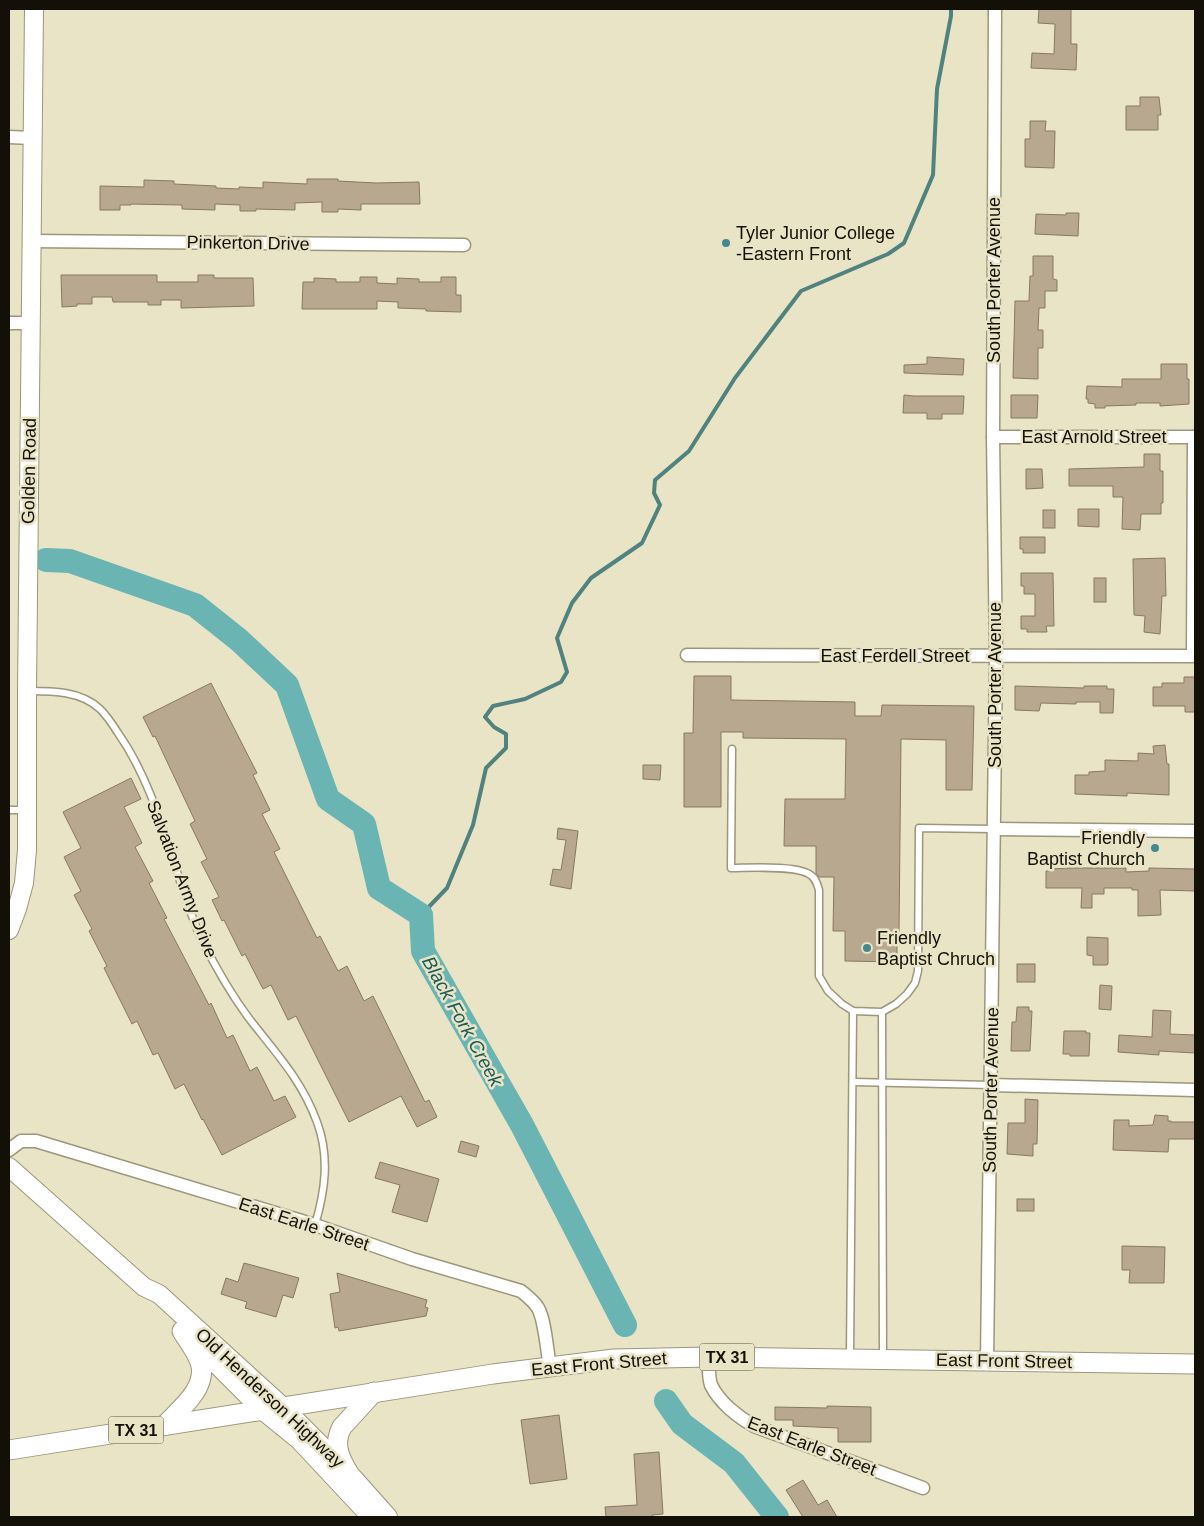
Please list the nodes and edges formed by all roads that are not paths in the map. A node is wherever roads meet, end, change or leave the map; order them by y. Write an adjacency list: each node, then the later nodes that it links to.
1 (34, 9): 4 (street, Golden Road)
2 (995, 9): 9 (street, South Porter Avenue)
3 (9, 137): 4 (street)
4 (32, 138): 5 (street, Golden Road)
5 (31, 241): 6 (street, Pinkerton Drive); 8 (street, Golden Road)
6 (464, 245)
7 (9, 323): 8 (street)
8 (31, 323): 13 (street, Golden Road)
9 (993, 437): 10 (street, East Arnold Street); 12 (street, South Porter Avenue)
10 (1195, 437): 12 (street, East Ferdell Street)
11 (687, 655): 12 (street, East Ferdell Street)
12 (996, 656): 17 (street, South Porter Avenue)
13 (27, 691): 16 (street, Golden Road); 28 (lane, Salvation Army Drive)
14 (732, 749): 20 (lane)
15 (9, 810): 16 (lane)
16 (28, 810): 19 (street, Golden Road)
17 (994, 829): 18 (street); 21 (lane); 24 (street, South Porter Avenue)
18 (1195, 831)
19 (9, 930)
20 (853, 1011): 21 (lane); 22 (lane)
21 (882, 1012): 23 (lane)
22 (852, 1082): 23 (lane); 32 (lane)
23 (882, 1083): 24 (lane); 33 (lane)
24 (991, 1085): 25 (street); 34 (street, South Porter Avenue)
25 (1195, 1090)
26 (9, 1150): 28 (street, East Earle Street)
27 (9, 1167): 29 (street, Old Henderson Highway)
28 (315, 1226): 36 (street, East Earle Street)
29 (144, 1287): 30 (street, Old Henderson Highway); 38 (street, Old Henderson Highway)
30 (182, 1331): 39 (street, Old Henderson Highway); 40 (main road)
31 (709, 1357): 32 (main road, East Front Street / TX 31); 36 (main road, East Front Street / TX 31); 43 (street, East Earle Street)
32 (850, 1359): 33 (main road, East Front Street / TX 31)
33 (883, 1360): 34 (main road, East Front Street / TX 31)
34 (987, 1361): 35 (main road, East Front Street / TX 31)
35 (1195, 1364)
36 (550, 1367): 37 (main road, East Front Street / TX 31)
37 (374, 1392): 38 (main road, East Front Street / TX 31); 42 (main road)
38 (283, 1407): 39 (main road, East Front Street / TX 31); 42 (street, Old Henderson Highway)
39 (262, 1410): 40 (main road, East Front Street / TX 31); 44 (street, Old Henderson Highway)
40 (165, 1426): 41 (main road, East Front Street / TX 31)
41 (9, 1450)
42 (348, 1472): 45 (street, Old Henderson Highway)
43 (923, 1488)
44 (371, 1517)
45 (388, 1517)

